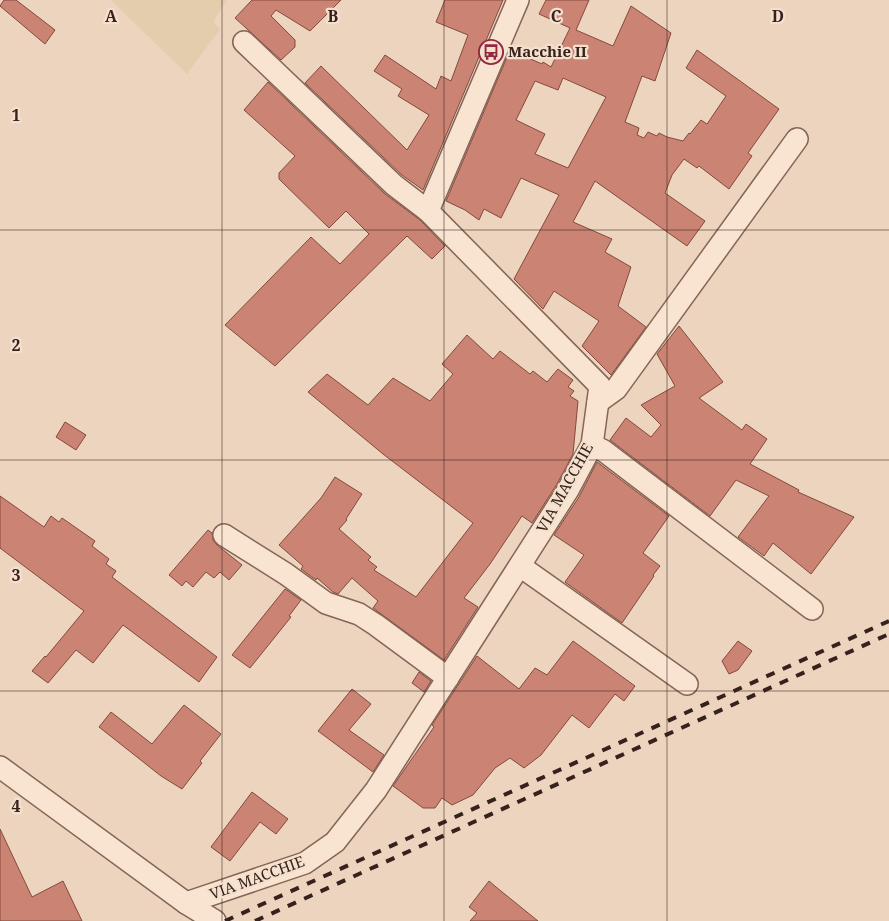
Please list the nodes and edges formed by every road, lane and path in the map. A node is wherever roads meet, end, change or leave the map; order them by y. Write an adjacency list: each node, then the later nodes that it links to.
1 (518, 0): 4 (street)
2 (244, 42): 4 (street)
3 (797, 139): 5 (street)
4 (428, 211): 5 (street, VIA MACCHIE)
5 (598, 402): 6 (street, VIA MACCHIE)
6 (592, 445): 8 (street, VIA MACCHIE); 9 (street)
7 (224, 535): 10 (street)
8 (520, 566): 10 (street, VIA MACCHIE); 11 (street)
9 (812, 609)
10 (448, 678): 13 (street, VIA MACCHIE)
11 (687, 684)
12 (0, 767): 13 (street)
13 (186, 903): 14 (street)
14 (215, 921)

